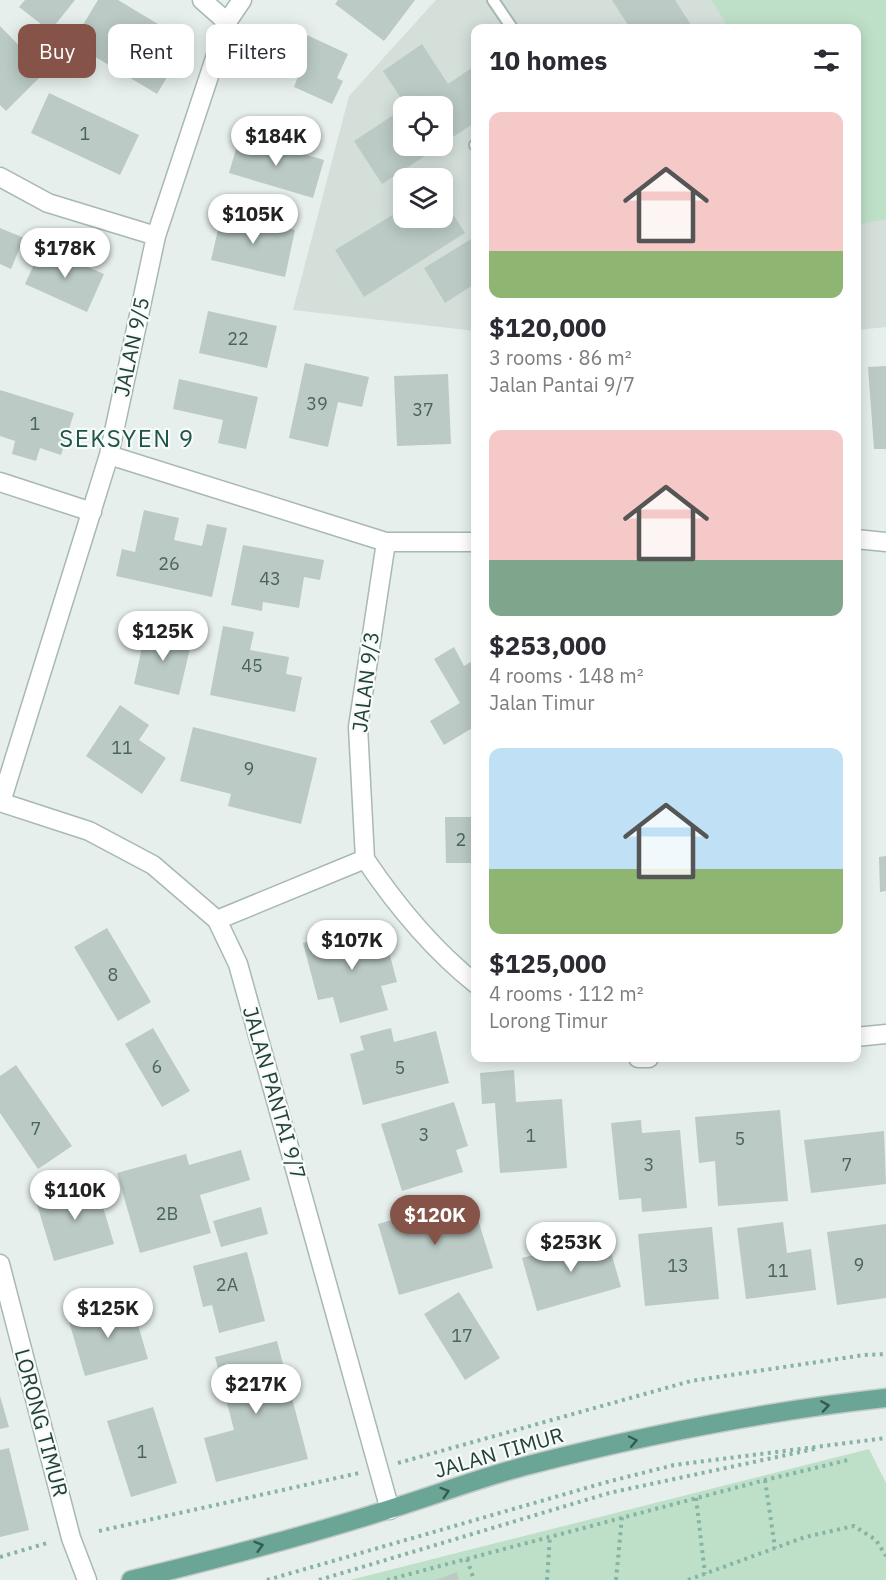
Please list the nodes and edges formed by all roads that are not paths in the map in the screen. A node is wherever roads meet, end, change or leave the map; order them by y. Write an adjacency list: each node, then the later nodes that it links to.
1 (202, 0): 4 (street)
2 (242, 0): 4 (street, JALAN 9/5)
3 (493, 0): 5 (lane)
4 (227, 22): 7 (street, JALAN 9/5)
5 (509, 24)
6 (0, 177): 7 (street)
7 (156, 236): 8 (street, JALAN 9/5)
8 (109, 455): 10 (street, JALAN 9/5); 12 (street)
9 (0, 482): 10 (street)
10 (92, 512): 15 (street, JALAN 9/5)
11 (861, 540): 14 (street)
12 (386, 542): 13 (street); 16 (street, JALAN 9/3)
13 (471, 542)
14 (886, 542)
15 (0, 802): 17 (street, JALAN PANTAI 9/7)
16 (365, 859): 17 (street); 18 (street)
17 (217, 920): 23 (street, JALAN PANTAI 9/7)
18 (471, 980)
19 (886, 1034): 20 (street)
20 (861, 1036)
21 (0, 1264): 24 (street, LORONG TIMUR)
22 (886, 1398): 23 (main road, JALAN TIMUR, one-way to 22)
23 (390, 1510): 25 (main road, JALAN TIMUR, one-way to 23)
24 (87, 1580)
25 (131, 1580)

